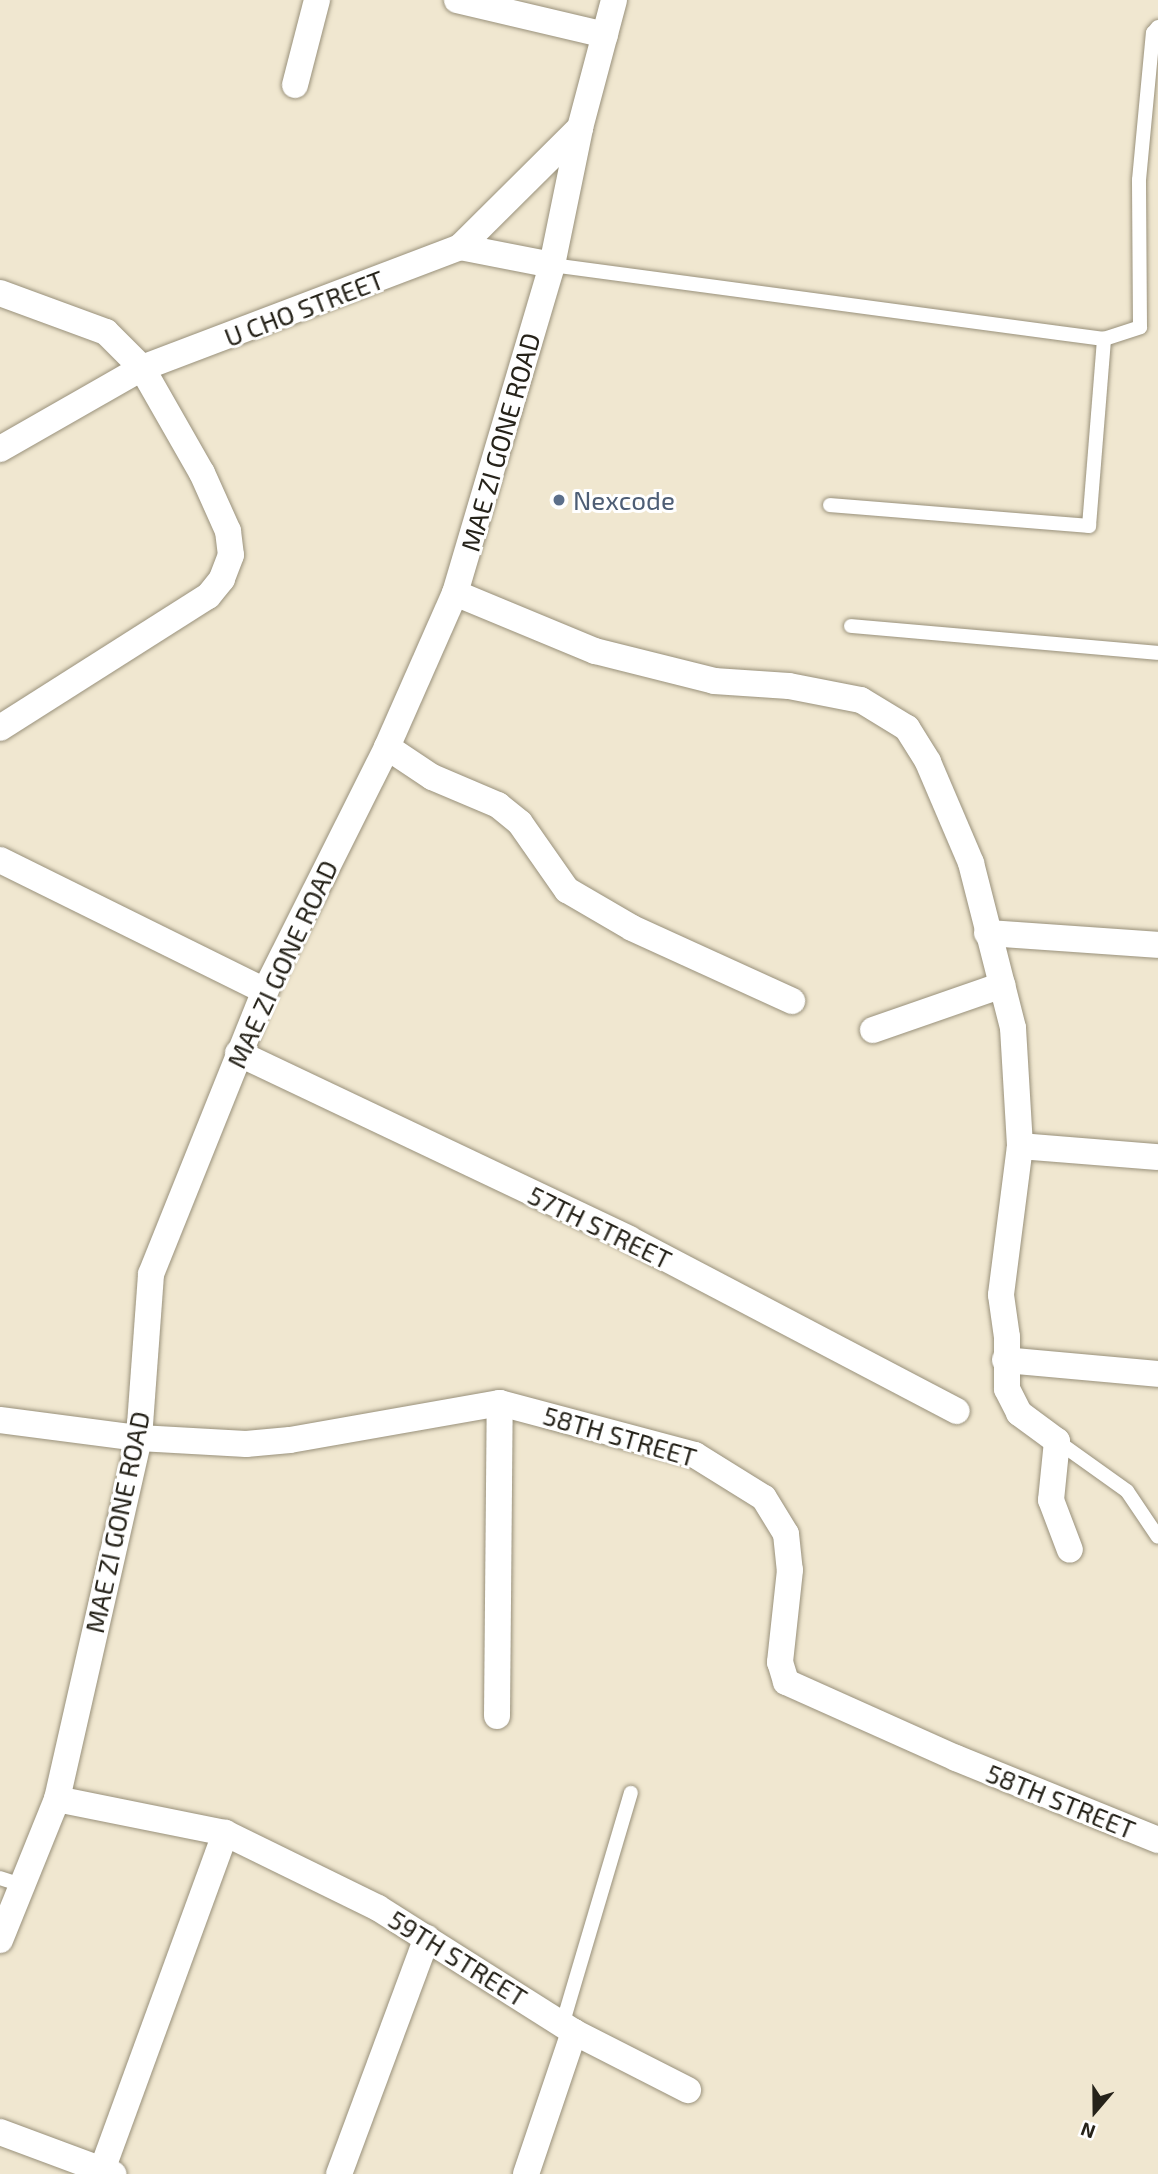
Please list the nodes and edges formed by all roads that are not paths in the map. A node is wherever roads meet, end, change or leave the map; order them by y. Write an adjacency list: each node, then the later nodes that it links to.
1 (317, 0): 6 (street)
2 (457, 0): 5 (street)
3 (614, 0): 5 (street, MAE ZI GONE ROAD)
4 (1158, 27): 11 (lane)
5 (605, 35): 7 (street, MAE ZI GONE ROAD)
6 (295, 85)
7 (580, 128): 8 (street, U CHO STREET); 9 (street, MAE ZI GONE ROAD)
8 (460, 247): 9 (street); 12 (street, U CHO STREET)
9 (552, 265): 11 (lane); 15 (street, MAE ZI GONE ROAD)
10 (0, 293): 12 (street)
11 (1104, 339): 14 (lane)
12 (142, 368): 13 (street, U CHO STREET); 18 (street)
13 (0, 449)
14 (830, 505)
15 (456, 593): 19 (street, MAE ZI GONE ROAD); 21 (street)
16 (851, 626): 17 (lane)
17 (1158, 653)
18 (0, 728)
19 (387, 747): 24 (street, MAE ZI GONE ROAD); 25 (street)
20 (0, 860): 24 (street)
21 (987, 933): 22 (street); 23 (street)
22 (1158, 945)
23 (1002, 985): 26 (street); 28 (street)
24 (265, 991): 27 (street, MAE ZI GONE ROAD)
25 (792, 1001)
26 (873, 1030)
27 (238, 1052): 33 (street, 57TH STREET); 35 (street, MAE ZI GONE ROAD)
28 (1020, 1146): 29 (street); 30 (street)
29 (1158, 1157)
30 (1005, 1360): 31 (street); 36 (street)
31 (1158, 1374)
32 (500, 1403): 35 (street, 58TH STREET); 39 (street); 43 (street, 58TH STREET)
33 (957, 1411)
34 (0, 1420): 35 (street, 58TH STREET)
35 (139, 1438): 41 (street, MAE ZI GONE ROAD)
36 (1057, 1441): 37 (lane); 38 (street)
37 (1158, 1537)
38 (1069, 1550)
39 (497, 1716)
40 (631, 1793): 47 (lane)
41 (57, 1799): 42 (street, 59TH STREET); 44 (street, MAE ZI GONE ROAD)
42 (225, 1833): 45 (street, 59TH STREET); 50 (street)
43 (1158, 1840)
44 (10, 1881): 46 (street, MAE ZI GONE ROAD)
45 (427, 1938): 47 (street, 59TH STREET); 51 (street)
46 (0, 1940)
47 (568, 2027): 48 (street, 59TH STREET); 52 (street)
48 (688, 2090)
49 (0, 2132): 50 (street)
50 (107, 2172)
51 (339, 2174)
52 (526, 2174)

